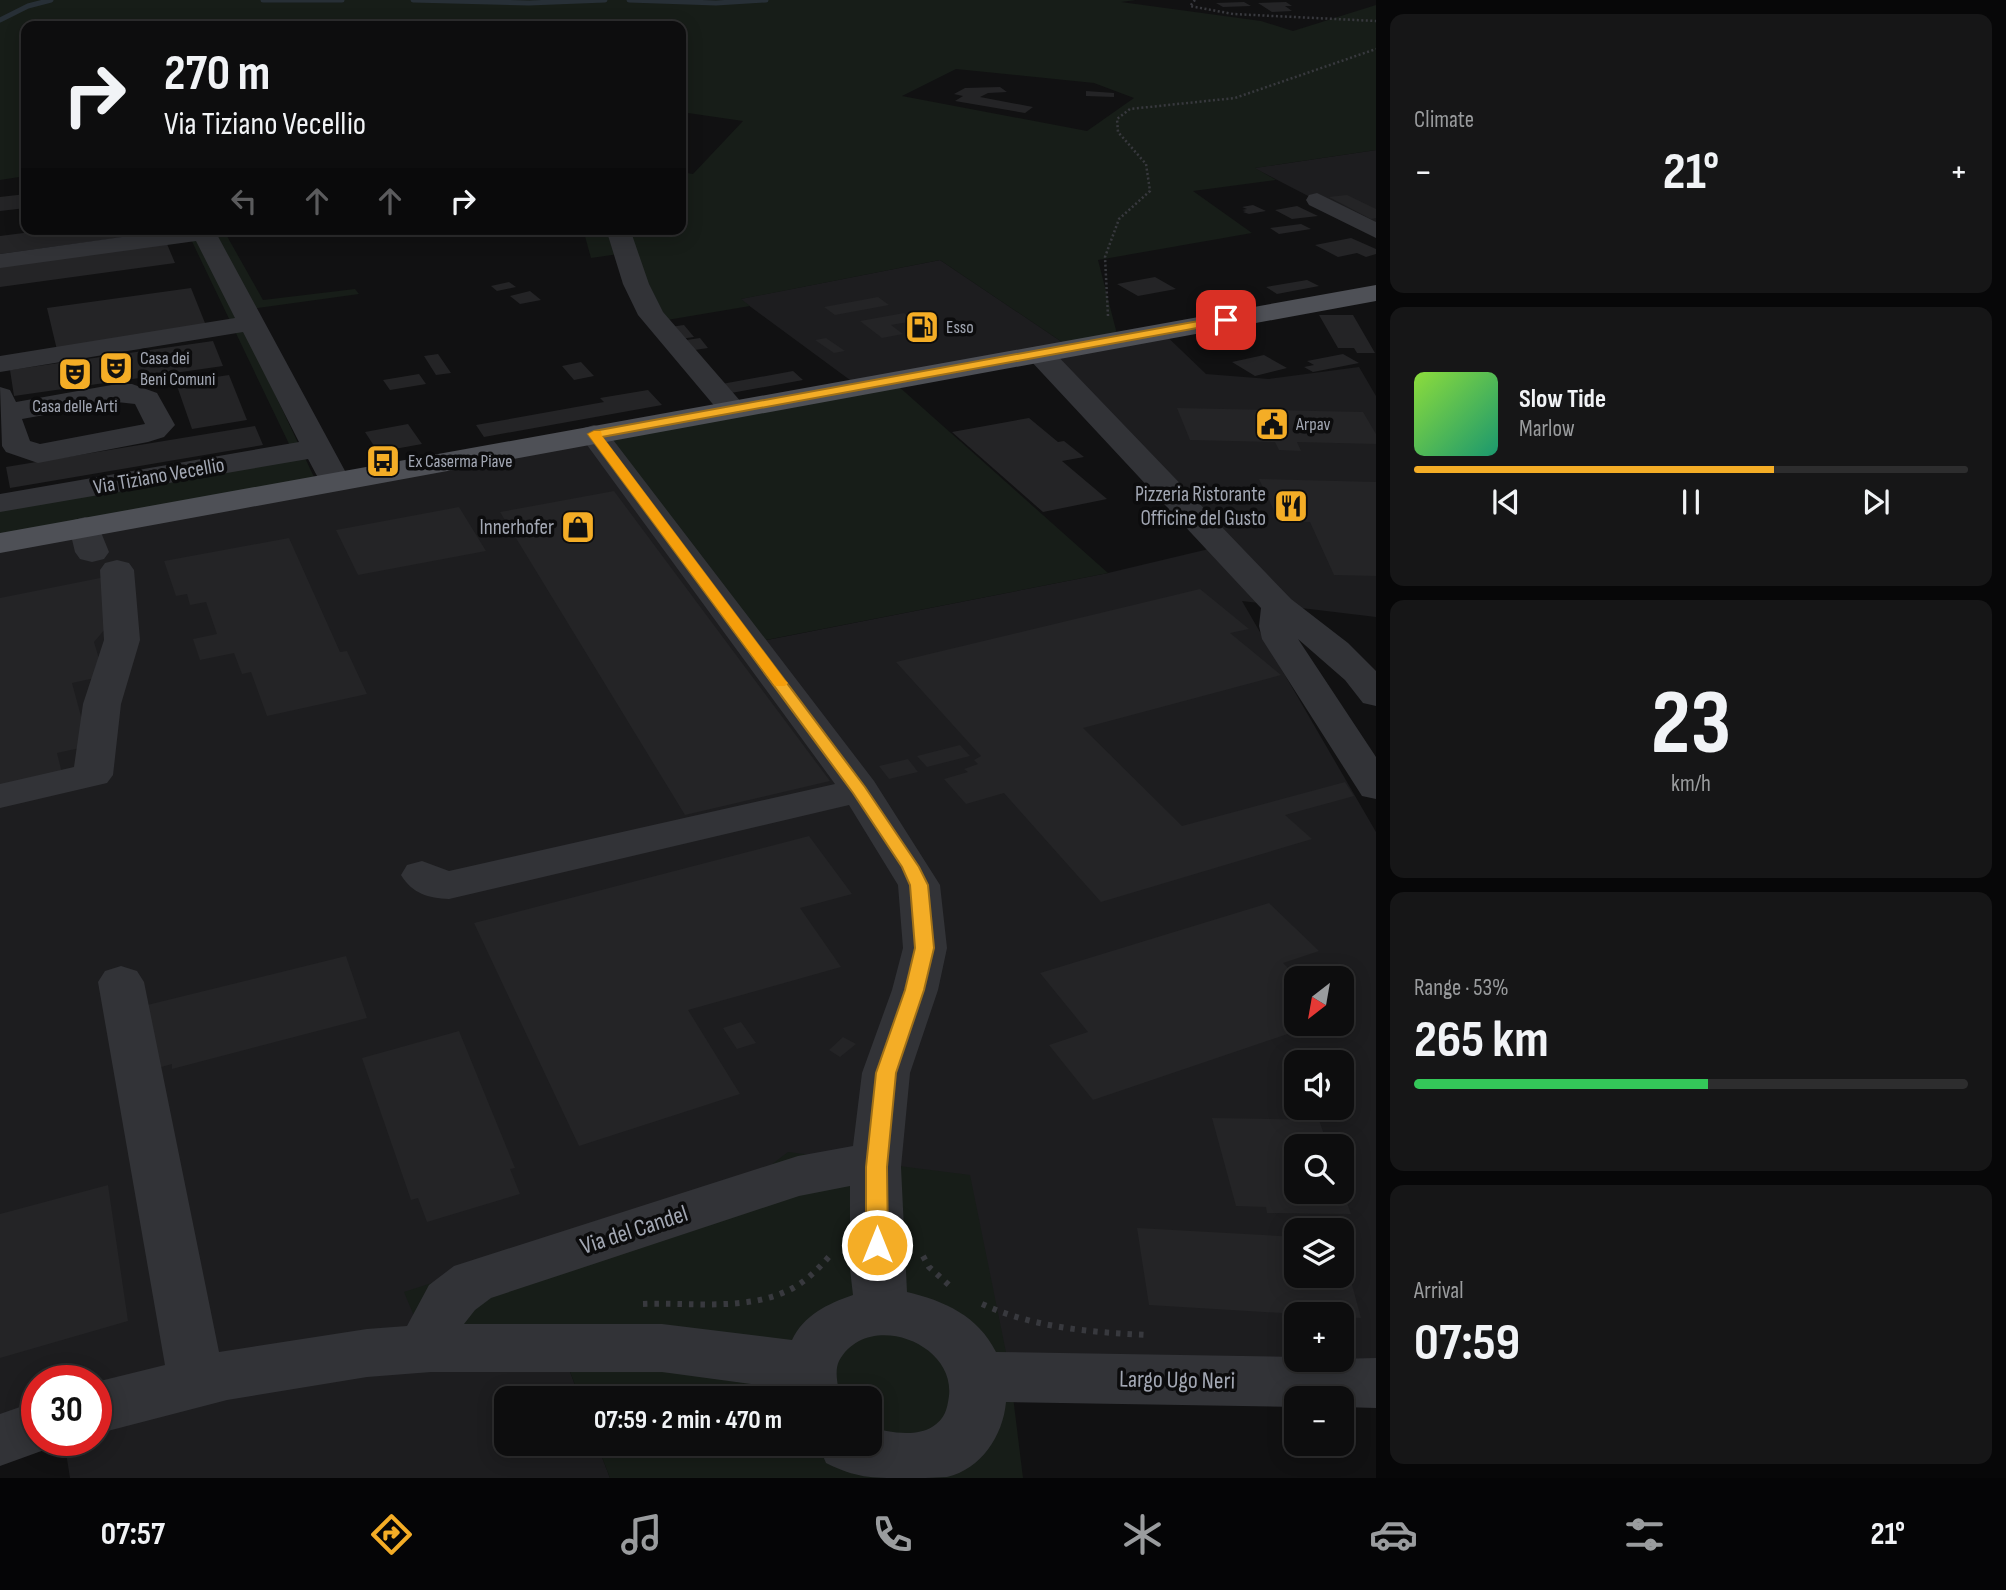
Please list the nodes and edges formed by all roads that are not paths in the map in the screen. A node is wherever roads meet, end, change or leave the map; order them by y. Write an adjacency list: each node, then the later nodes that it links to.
1 (1317, 200): 2 (street)
2 (1376, 232)
3 (176, 235): 6 (street)
4 (205, 235): 8 (street)
5 (620, 235): 11 (street)
6 (0, 261)
7 (1376, 292): 9 (main road, Via Tiziano Vecellio)
8 (251, 323): 10 (street); 13 (street)
9 (1040, 354): 11 (main road, Via Tiziano Vecellio); 18 (street)
10 (0, 364)
11 (732, 409): 12 (main road, Via Tiziano Vecellio)
12 (594, 434): 14 (main road, Via Tiziano Vecellio); 21 (street)
13 (317, 448): 14 (street); 15 (street, Via Tiziano Vecellio)
14 (335, 482): 17 (main road, Via Tiziano Vecellio)
15 (0, 503)
16 (0, 543): 17 (main road, Via Tiziano Vecellio)
17 (98, 550): 22 (street)
18 (1279, 606): 19 (street); 20 (street)
19 (1376, 695)
20 (1376, 788)
21 (860, 790): 23 (street); 25 (street)
22 (0, 796)
23 (422, 875)
24 (121, 982): 30 (street)
25 (876, 1167): 26 (street); 27 (street, Via del Candel)
26 (882, 1311): 28 (street); 29 (street)
27 (427, 1348): 29 (street); 30 (street)
28 (978, 1377): 31 (street, Largo Ugo Neri); 36 (street)
29 (811, 1382)
30 (197, 1383): 32 (street)
31 (1376, 1383)
32 (112, 1404)
33 (21, 1433): 34 (street)
34 (0, 1440)
35 (872, 1456): 36 (street)
36 (928, 1468)

